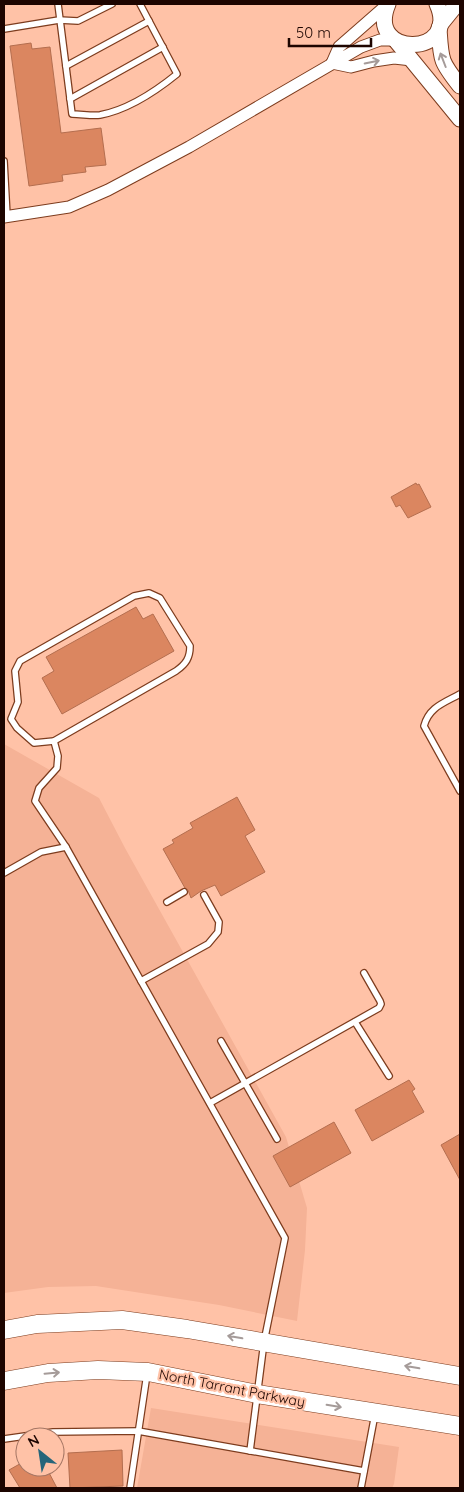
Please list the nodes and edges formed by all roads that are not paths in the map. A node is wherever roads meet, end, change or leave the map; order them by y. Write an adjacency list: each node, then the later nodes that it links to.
1 (58, 4): 7 (lane)
2 (112, 4): 7 (lane)
3 (140, 4): 8 (lane)
4 (388, 4): 11 (main road); 14 (street)
5 (437, 4): 9 (main road)
6 (456, 4): 9 (main road)
7 (59, 20): 10 (lane); 15 (lane)
8 (149, 21): 12 (lane); 15 (lane)
9 (439, 26): 11 (main road); 16 (main road, one-way to 9)
10 (4, 29)
11 (396, 40): 13 (main road); 14 (street)
12 (163, 47): 17 (lane); 17 (lane)
13 (412, 60): 14 (street, one-way to 13); 18 (main road)
14 (332, 63): 20 (street)
15 (66, 66): 17 (lane)
16 (460, 86)
17 (70, 99)
18 (460, 119)
19 (4, 161): 20 (lane)
20 (5, 216)
21 (460, 694): 23 (lane)
22 (54, 742): 22 (lane); 24 (lane)
23 (460, 791)
24 (66, 846): 25 (lane); 30 (lane)
25 (4, 873)
26 (184, 892): 28 (lane)
27 (204, 895): 30 (lane)
28 (167, 902)
29 (364, 973): 31 (lane)
30 (142, 981): 35 (lane)
31 (355, 1022): 33 (lane); 34 (lane)
32 (221, 1040): 34 (lane)
33 (389, 1076)
34 (246, 1084): 35 (lane); 36 (lane)
35 (210, 1103): 38 (lane)
36 (277, 1139)
37 (4, 1330): 38 (main road, one-way to 37)
38 (264, 1342): 40 (main road, one-way to 38); 42 (lane)
39 (148, 1372): 41 (main road, North Tarrant Parkway, one-way to 39); 42 (main road, North Tarrant Parkway); 45 (lane)
40 (460, 1376)
41 (4, 1380)
42 (257, 1394): 43 (main road, North Tarrant Parkway, one-way to 43); 47 (lane)
43 (376, 1412): 44 (main road, North Tarrant Parkway); 48 (lane)
44 (460, 1426)
45 (138, 1431): 46 (lane); 47 (lane); 49 (lane)
46 (4, 1439)
47 (250, 1451): 48 (lane)
48 (364, 1471): 50 (lane)
49 (130, 1488)
50 (361, 1488)

